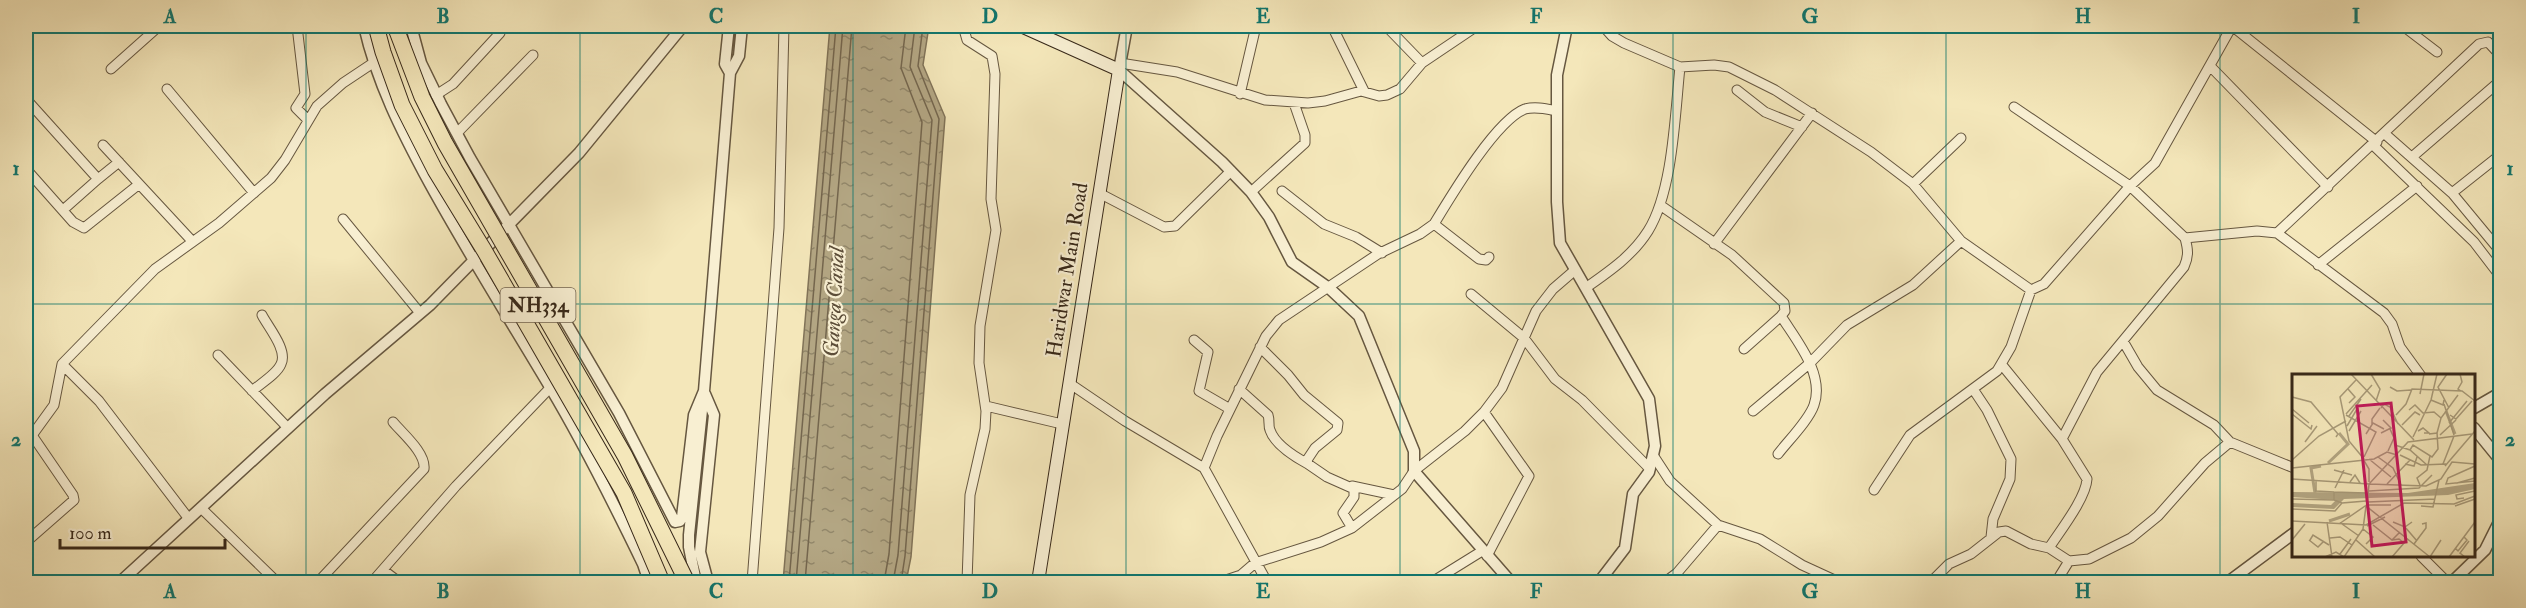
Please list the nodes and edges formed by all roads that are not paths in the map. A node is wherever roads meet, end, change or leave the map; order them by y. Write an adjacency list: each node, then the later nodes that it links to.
1 (157, 26): 31 (street)
2 (297, 26): 44 (street)
3 (364, 26): 26 (street)
4 (376, 26): 150 (highway, NH334, bridge)
5 (395, 26): 151 (highway, NH334, bridge)
6 (411, 26): 38 (street)
7 (683, 26): 71 (street)
8 (729, 26): 32 (street)
9 (742, 26): 32 (street)
10 (784, 26): 154 (street)
11 (963, 26): 108 (street)
12 (1003, 26): 13 (main road)
13 (1022, 26): 29 (main road)
14 (1127, 26): 29 (street)
15 (1256, 26): 37 (street)
16 (1332, 26): 36 (street)
17 (1386, 26): 27 (street)
18 (1477, 26): 27 (street)
19 (1567, 26): 42 (street)
20 (1603, 26): 30 (street)
21 (2403, 26): 23 (street)
22 (500, 33): 38 (street)
23 (2437, 52)
24 (533, 55): 46 (street)
25 (2500, 55): 47 (street)
26 (373, 63): 44 (street); 80 (street)
27 (1422, 63): 36 (street)
28 (2210, 66): 49 (street); 59 (street); 61 (street)
29 (1119, 67): 37 (street); 55 (street); 65 (main road, Haridwar Main Road)
30 (1680, 67): 43 (street); 67 (street)
31 (111, 69)
32 (730, 73): 106 (street)
33 (2500, 81): 52 (street)
34 (167, 89): 64 (street)
35 (1737, 90): 45 (street)
36 (1364, 91): 40 (street)
37 (1240, 94): 40 (street)
38 (436, 95): 46 (street)
39 (26, 99): 56 (street)
40 (1294, 103): 63 (street)
41 (2014, 107): 59 (street)
42 (1557, 111): 70 (street); 82 (street)
43 (1812, 113): 45 (street); 57 (street)
44 (308, 120): 64 (street)
45 (1802, 127): 76 (street)
46 (457, 133): 71 (street)
47 (2385, 134): 49 (street); 52 (street)
48 (1961, 138): 57 (street)
49 (2375, 144): 60 (street); 61 (street)
50 (103, 145): 53 (street)
51 (2500, 155): 66 (street)
52 (2412, 158): 66 (street)
53 (119, 162): 56 (street); 58 (street)
54 (26, 169): 68 (street)
55 (1231, 171): 63 (street); 65 (street)
56 (98, 179): 68 (street)
57 (1913, 184): 75 (street)
58 (138, 185): 68 (street); 74 (street)
59 (2130, 186): 73 (street); 86 (street)
60 (2417, 186): 81 (street); 83 (street)
61 (2328, 187): 72 (street)
62 (1282, 191): 78 (street)
63 (1251, 192): 85 (street)
64 (254, 193): 74 (street)
65 (1099, 193): 101 (main road, Haridwar Main Road)
66 (2452, 193): 77 (street)
67 (1660, 205): 76 (street); 84 (street)
68 (63, 210)
69 (343, 219): 88 (street)
70 (1434, 224): 78 (street); 79 (street)
71 (509, 225): 80 (street); 106 (street)
72 (2277, 233): 73 (street); 81 (street)
73 (2185, 238): 93 (street)
74 (192, 241): 98 (street)
75 (1961, 242): 86 (street); 97 (street)
76 (1714, 244): 90 (street)
77 (2500, 250)
78 (1382, 253): 85 (street)
79 (1489, 257)
80 (473, 261): 88 (street); 102 (street)
81 (2318, 265): 100 (street)
82 (1575, 270): 84 (street); 91 (street)
83 (2500, 276)
84 (1587, 287): 120 (street)
85 (1329, 288): 94 (street); 126 (street)
86 (2031, 290): 99 (street)
87 (1471, 294): 91 (street)
88 (420, 313): 115 (street)
89 (262, 315): 105 (street)
90 (1781, 316): 95 (street); 97 (street)
91 (1524, 338): 112 (street); 125 (street)
92 (1194, 339): 110 (street)
93 (2123, 341): 117 (street); 118 (street)
94 (1260, 347): 103 (street); 122 (street)
95 (1744, 349)
96 (218, 355): 105 (street)
97 (1810, 363): 111 (street); 119 (street)
98 (62, 364): 131 (street); 137 (street)
99 (2002, 365): 104 (street); 117 (street)
100 (2420, 374)
101 (1069, 383): 114 (main road, Haridwar Main Road); 124 (street)
102 (550, 388): 143 (street); 149 (street)
103 (1239, 389): 110 (street); 122 (street)
104 (1973, 389): 128 (street); 136 (street)
105 (252, 391): 115 (street)
106 (704, 391): 152 (street); 153 (street)
107 (2500, 393): 109 (street)
108 (986, 406): 114 (street); 155 (street)
109 (2475, 407)
110 (1230, 409): 124 (street)
111 (1753, 411)
112 (1484, 412): 126 (street); 139 (street)
113 (393, 422): 146 (street)
114 (1062, 424): 156 (main road, Haridwar Main Road)
115 (288, 428): 130 (street)
116 (2475, 429): 121 (street)
117 (2062, 438): 138 (street)
118 (2230, 441): 123 (street); 141 (street)
119 (1778, 454)
120 (1653, 455): 125 (street); 133 (street)
121 (2500, 460)
122 (1308, 464): 127 (street)
123 (2292, 467)
124 (1204, 468): 142 (street)
125 (1650, 469): 161 (street)
126 (1414, 471): 129 (street); 139 (street)
127 (1352, 486): 129 (street); 134 (street)
128 (1874, 490)
129 (1394, 495): 134 (street)
130 (201, 508): 131 (street); 145 (street)
131 (189, 519): 144 (street)
132 (2500, 520): 168 (street)
133 (1718, 525): 162 (street); 163 (street)
134 (1352, 528): 142 (street)
135 (2292, 534): 166 (street)
136 (1991, 537): 138 (street); 164 (street)
137 (26, 542)
138 (2049, 548): 141 (street)
139 (1484, 553): 159 (street); 160 (street)
140 (2423, 557): 167 (street)
141 (2069, 561): 165 (street)
142 (1255, 563): 157 (street); 158 (street)
143 (383, 570): 147 (street); 148 (street)
144 (120, 582)
145 (277, 582)
146 (318, 582)
147 (372, 582)
148 (399, 582)
149 (649, 582)
150 (662, 582)
151 (687, 582)
152 (696, 582)
153 (708, 582)
154 (752, 582)
155 (968, 582)
156 (1038, 582)
157 (1220, 582)
158 (1268, 582)
159 (1432, 582)
160 (1511, 582)
161 (1599, 582)
162 (1665, 582)
163 (1839, 582)
164 (1931, 582)
165 (2056, 582)
166 (2228, 582)
167 (2447, 582)
168 (2452, 582)

